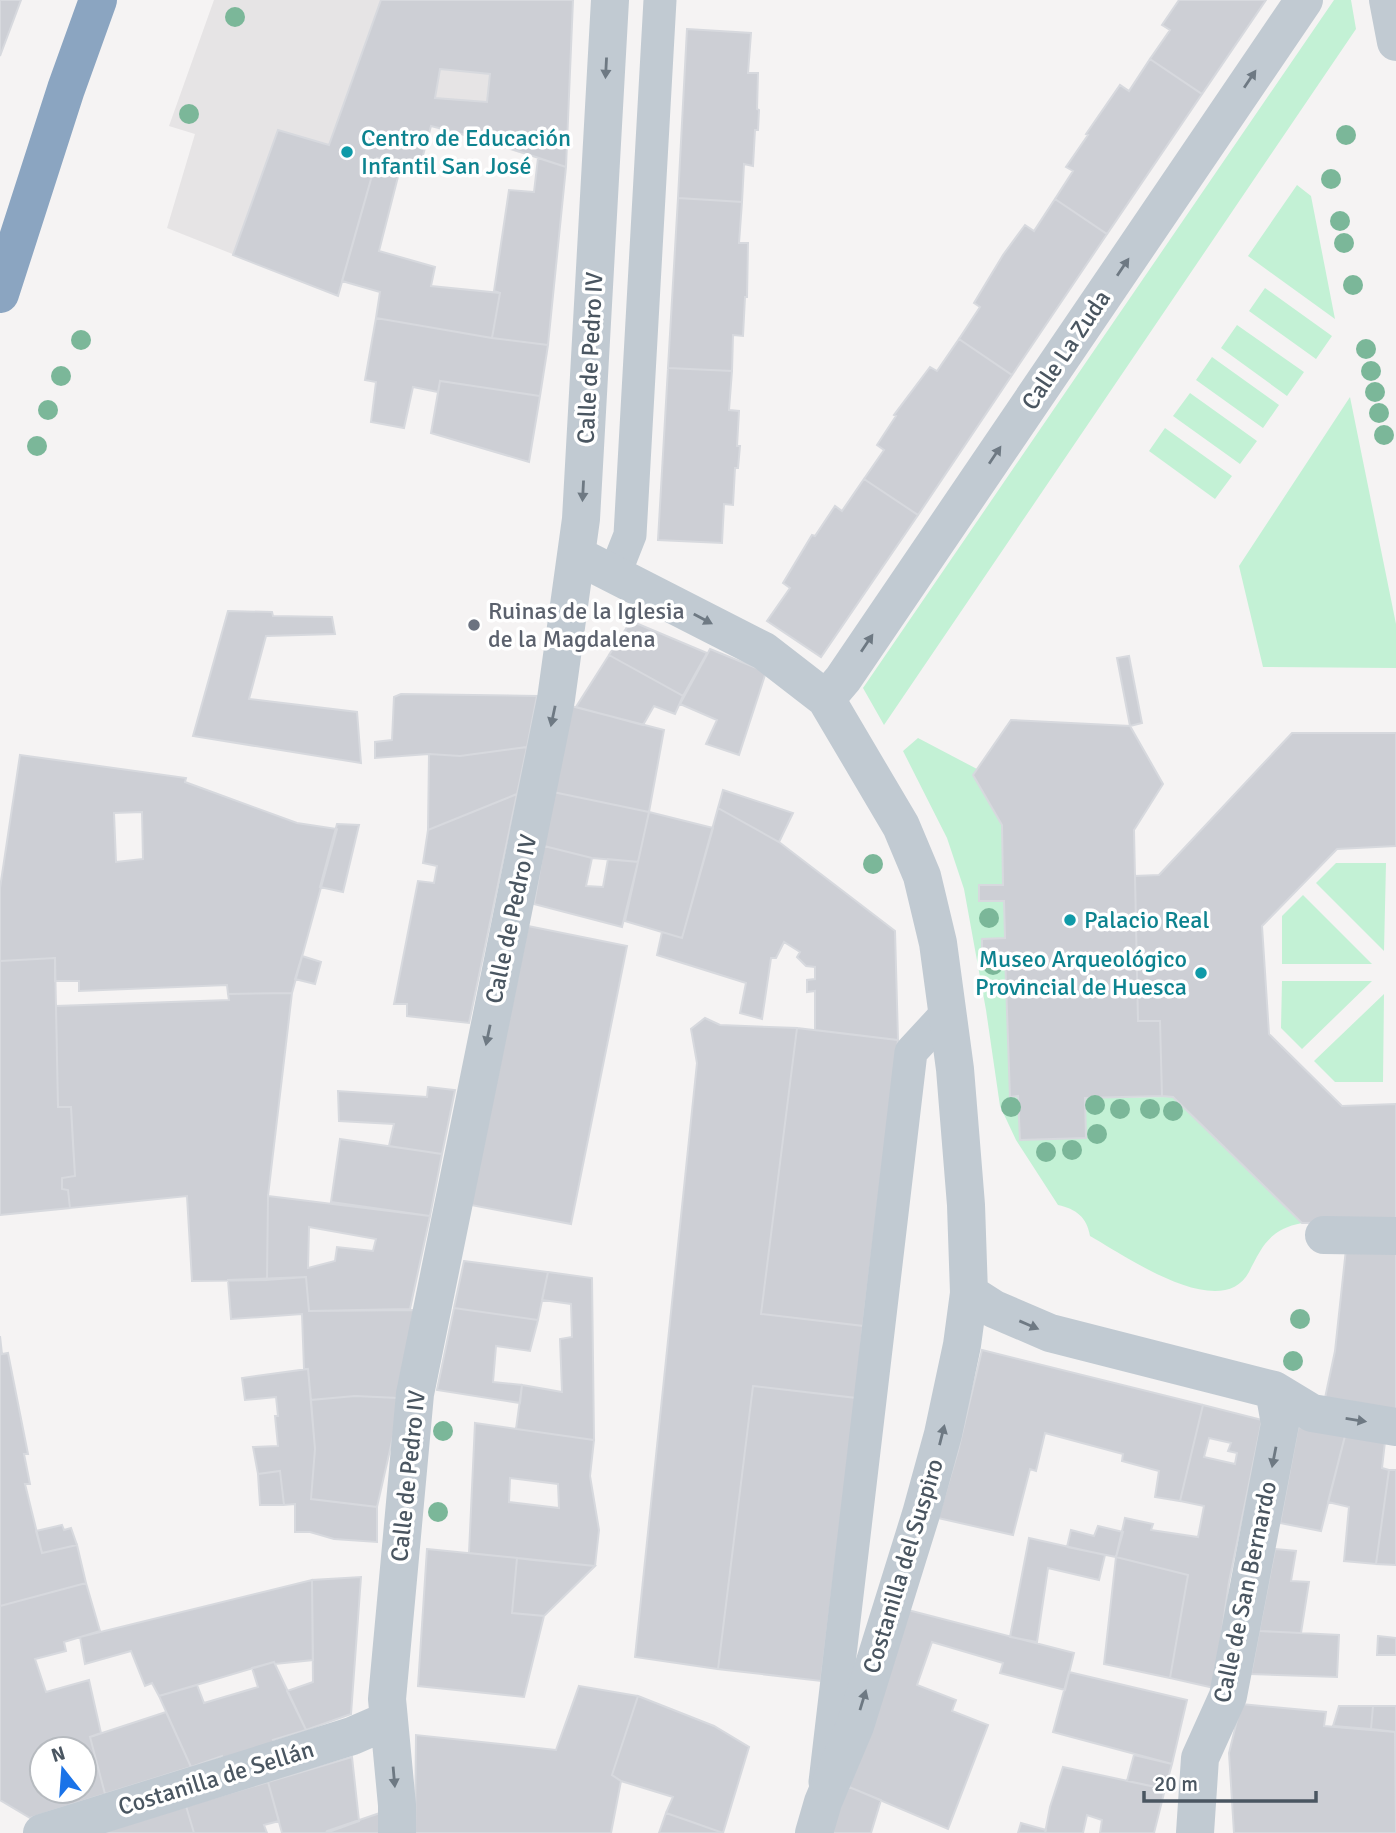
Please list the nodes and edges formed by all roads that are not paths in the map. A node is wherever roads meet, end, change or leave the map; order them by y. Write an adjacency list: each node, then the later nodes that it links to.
1 (98, 0): 7 (highway)
2 (610, 0): 8 (street, Calle de Pedro IV, one-way to 8)
3 (660, 0): 9 (lane)
4 (1304, 0): 10 (street, Calle La Zuda, one-way to 4)
5 (1388, 0): 6 (street)
6 (1396, 42)
7 (0, 294)
8 (576, 555): 9 (street); 17 (street, Calle de Pedro IV, one-way to 17)
9 (615, 573): 10 (street, one-way to 10)
10 (827, 699): 11 (street, Costanilla del Suspiro)
11 (948, 1012): 14 (street, Costanilla del Suspiro); 18 (lane)
12 (1324, 1235): 13 (street)
13 (1396, 1236)
14 (969, 1293): 15 (street, one-way to 15); 18 (street, Costanilla del Suspiro, one-way to 14)
15 (1274, 1390): 16 (street, one-way to 16); 21 (street, Calle de San Bernardo, one-way to 21)
16 (1396, 1427)
17 (389, 1720): 19 (street, Costanilla de Sellán); 20 (street, Calle de Pedro IV, one-way to 20)
18 (819, 1817)
19 (42, 1833)
20 (397, 1833)
21 (1195, 1833)

